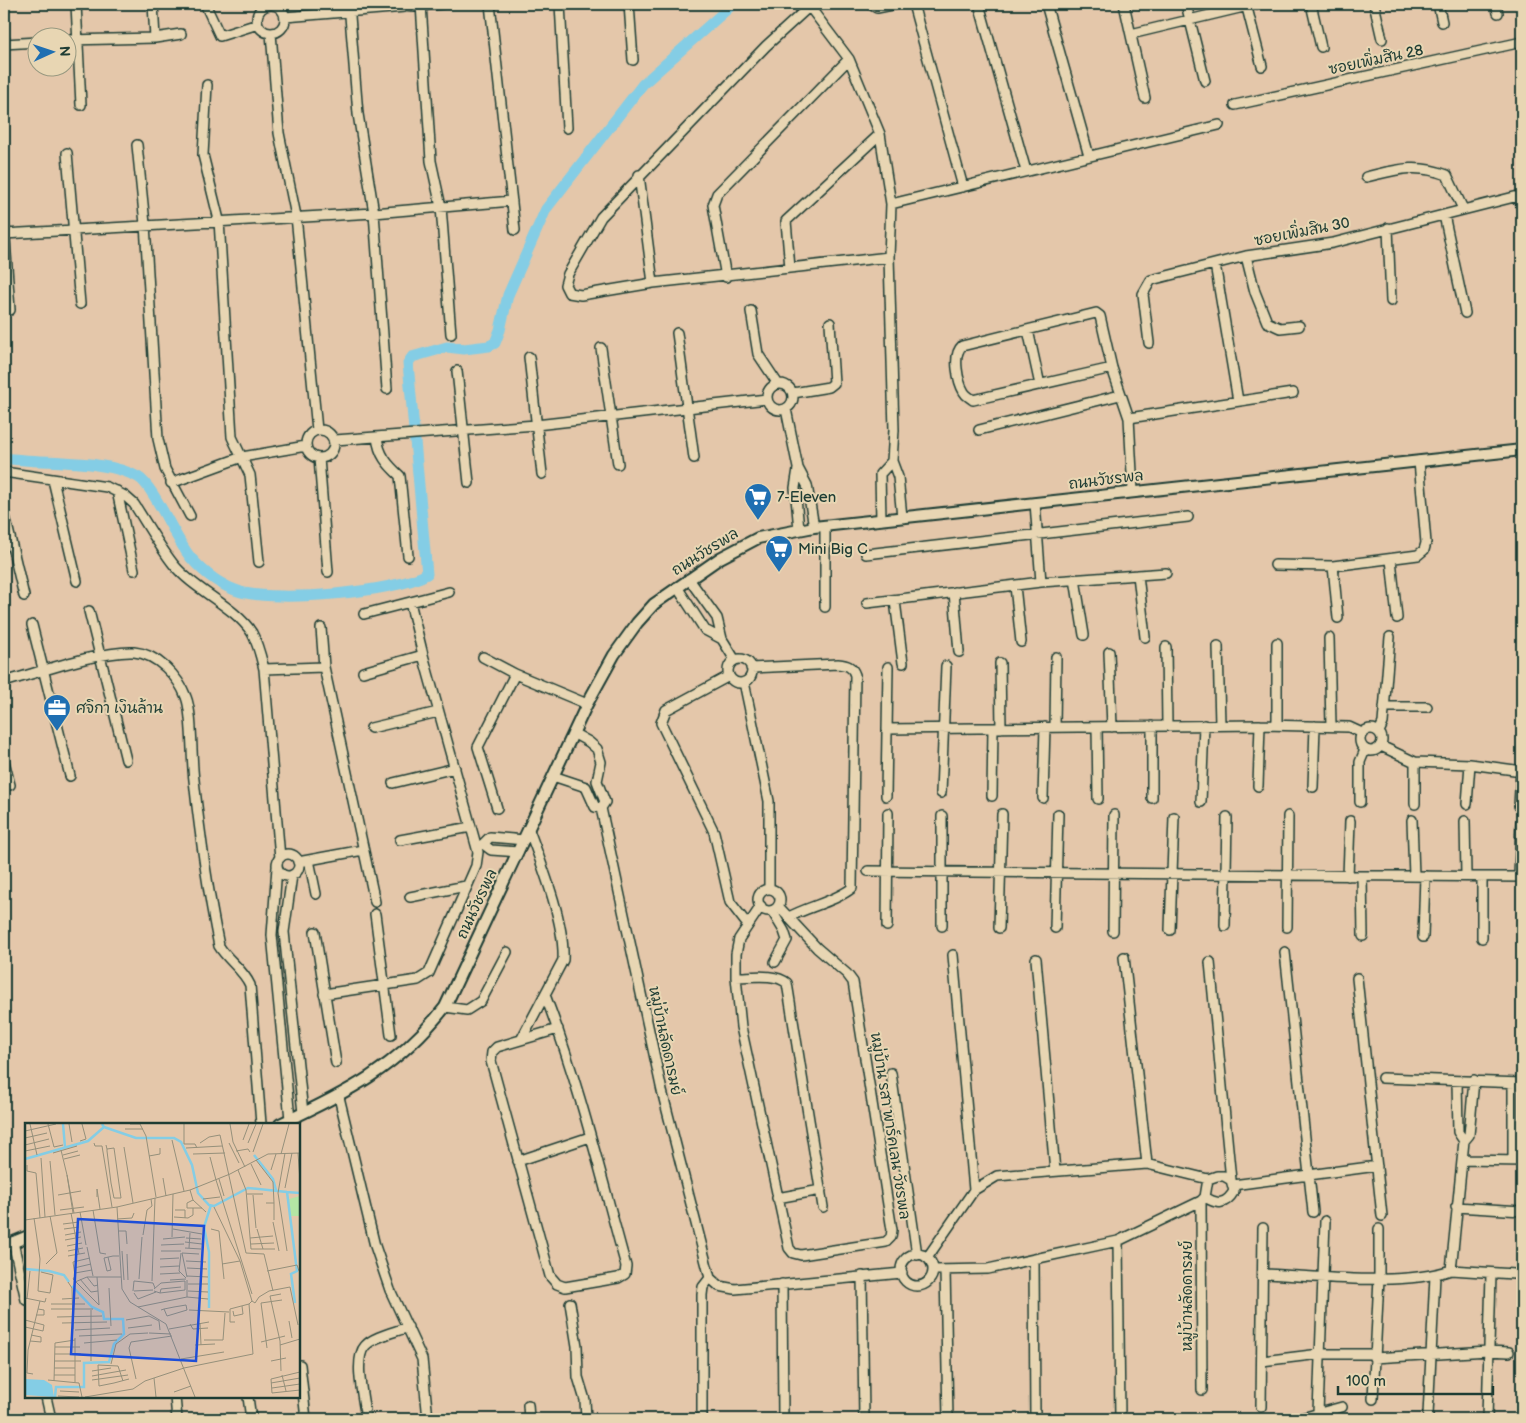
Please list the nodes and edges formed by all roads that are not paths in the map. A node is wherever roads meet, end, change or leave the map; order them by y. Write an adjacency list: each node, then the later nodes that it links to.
1 (76, 4): 27 (street)
2 (153, 4): 31 (street)
3 (269, 4): 23 (street); 26 (street)
4 (442, 4): 19 (street)
5 (490, 4): 59 (street)
6 (560, 4): 49 (street)
7 (629, 4): 39 (street)
8 (870, 4): 9 (street)
9 (896, 4)
10 (913, 4): 57 (street)
11 (979, 4): 54 (street)
12 (1046, 4): 53 (street)
13 (1124, 4): 30 (street)
14 (1186, 4): 24 (street)
15 (1250, 4): 24 (street); 40 (street)
16 (1311, 4): 37 (street)
17 (1374, 4): 32 (street)
18 (1438, 4): 25 (street)
19 (422, 5): 22 (street); 61 (street)
20 (811, 5): 38 (street); 55 (street)
21 (206, 6): 26 (street)
22 (349, 7): 23 (street); 64 (street)
23 (285, 17): 28 (street)
24 (1189, 20): 30 (street); 41 (street)
25 (1442, 22)
26 (258, 24): 28 (street)
27 (77, 28)
28 (272, 33): 66 (street)
29 (181, 34): 31 (street)
30 (1131, 34): 44 (street)
31 (155, 38): 33 (street)
32 (1382, 39)
33 (78, 40): 45 (street)
34 (1522, 42): 46 (street, ซอยเพิ่มสิน 28)
35 (28, 43): 36 (street)
36 (4, 44)
37 (1321, 47)
38 (848, 59): 50 (street); 78 (street)
39 (633, 60)
40 (1262, 66)
41 (1205, 81)
42 (207, 86): 67 (street)
43 (4, 90): 47 (street)
44 (1145, 98)
45 (82, 105)
46 (1235, 105)
47 (5, 116)
48 (1218, 125): 53 (street)
49 (567, 128)
50 (880, 134): 60 (street); 77 (street)
51 (137, 145): 69 (street)
52 (67, 153): 71 (street)
53 (1089, 156): 54 (street)
54 (1026, 172): 57 (street)
55 (638, 175): 79 (street); 79 (street)
56 (1366, 177): 62 (street)
57 (963, 186): 60 (street)
58 (1521, 196): 62 (street, ซอยเพิ่มสิน 30); 63 (street)
59 (512, 201): 61 (street); 72 (street)
60 (891, 204): 75 (street)
61 (441, 207): 64 (street); 89 (street)
62 (1463, 209): 65 (street, ซอยเพิ่มสิน 30)
63 (1522, 209)
64 (374, 213): 66 (street); 97 (street)
65 (1444, 215): 70 (street, ซอยเพิ่มสิน 30); 84 (street)
66 (296, 216): 67 (street); 108 (street)
67 (219, 220): 69 (street); 115 (street)
68 (4, 224): 73 (street)
69 (145, 224): 71 (street); 125 (street)
70 (1388, 228): 74 (street, ซอยเพิ่มสิน 30); 80 (street)
71 (74, 230): 73 (street); 81 (street)
72 (515, 230)
73 (4, 234): 82 (street)
74 (1246, 256): 76 (street, ซอยเพิ่มสิน 30); 86 (street)
75 (889, 257): 77 (street); 118 (street)
76 (1215, 264): 90 (street, ซอยเพิ่มสิน 30); 102 (street)
77 (790, 268): 78 (street)
78 (726, 277): 79 (street)
79 (654, 284)
80 (1392, 301)
81 (80, 304)
82 (10, 310)
83 (751, 311): 95 (street)
84 (1465, 312)
85 (830, 323): 98 (street)
86 (1299, 326)
87 (1028, 330): 93 (street); 96 (street); 96 (street)
88 (677, 333): 103 (street)
89 (451, 334)
90 (1149, 343)
91 (601, 348): 105 (street)
92 (529, 357): 107 (street)
93 (1112, 368): 96 (street); 100 (street)
94 (457, 371): 109 (street)
95 (778, 384): 98 (street); 101 (street)
96 (1040, 384)
97 (387, 389)
98 (793, 393): 104 (street)
99 (1293, 393): 102 (street)
100 (1120, 395): 106 (street); 110 (street)
101 (766, 399): 103 (street); 104 (street)
102 (1238, 401): 106 (street)
103 (687, 408): 105 (street); 117 (street)
104 (786, 409): 121 (street)
105 (611, 417): 107 (street); 120 (street)
106 (1129, 418): 128 (street)
107 (536, 425): 109 (street); 123 (street)
108 (317, 430): 112 (street); 113 (street)
109 (463, 430): 111 (street); 126 (street)
110 (979, 430)
111 (377, 437): 112 (street); 139 (street)
112 (335, 440): 116 (street)
113 (306, 446): 115 (street); 116 (street)
114 (1522, 450): 119 (street, ถนนวัชรพล)
115 (242, 457): 125 (street); 141 (street)
116 (319, 458): 145 (street)
117 (694, 458)
118 (892, 461): 132 (street); 134 (street)
119 (1419, 461): 128 (street, ถนนวัชรพล); 140 (street)
120 (618, 464)
121 (798, 468): 135 (street); 136 (street)
122 (4, 472): 124 (street)
123 (542, 474)
124 (54, 480): 127 (street); 150 (street)
125 (171, 482): 131 (street)
126 (469, 483)
127 (117, 491): 144 (street); 189 (street)
128 (1133, 491): 129 (street, ถนนวัชรพล)
129 (1035, 503): 132 (street, ถนนวัชรพล); 137 (street)
130 (4, 512): 156 (street)
131 (190, 516)
132 (902, 517): 134 (street, ถนนวัชรพล)
133 (1188, 517): 137 (street)
134 (881, 520): 135 (street, ถนนวัชรพล)
135 (819, 526): 136 (street, ถนนวัชรพล); 160 (street)
136 (799, 529): 148 (street, ถนนวัชรพล)
137 (1036, 535): 138 (street); 151 (street)
138 (866, 554)
139 (408, 556)
140 (1391, 559): 143 (street); 164 (street)
141 (260, 562)
142 (1276, 565): 143 (street)
143 (1333, 566): 163 (street)
144 (134, 570)
145 (328, 572)
146 (1166, 573): 147 (street)
147 (1138, 575): 149 (street); 168 (street)
148 (689, 579): 153 (street, ถนนวัชรพล); 171 (street)
149 (1075, 579): 151 (street); 167 (street)
150 (77, 581)
151 (1041, 582): 152 (street)
152 (1015, 586): 155 (street); 172 (street)
153 (677, 587): 171 (street); 196 (street, ถนนวัชรพล)
154 (450, 592): 158 (street)
155 (954, 592): 157 (street); 176 (street)
156 (24, 596)
157 (895, 601): 159 (street); 183 (street)
158 (410, 602): 162 (street); 178 (street)
159 (867, 603)
160 (825, 608)
161 (88, 611): 179 (street)
162 (364, 614)
163 (1338, 618)
164 (1397, 618)
165 (32, 625): 190 (street)
166 (321, 628): 186 (street)
167 (1084, 635)
168 (1145, 637)
169 (1390, 637): 197 (street)
170 (1329, 638): 208 (street)
171 (722, 639): 182 (street)
172 (1021, 642)
173 (1277, 643): 203 (street)
174 (1218, 646): 201 (street)
175 (1166, 647): 206 (street)
176 (959, 652)
177 (1109, 652): 204 (street)
178 (423, 655): 191 (street); 199 (street)
179 (100, 656): 190 (street); 221 (street); 339 (street)
180 (483, 657): 192 (street)
181 (1056, 657): 210 (street)
182 (735, 660): 188 (street); 193 (street)
183 (903, 663)
184 (1000, 663): 214 (street)
185 (946, 666): 213 (street)
186 (324, 667): 189 (street); 265 (street)
187 (888, 667): 215 (street)
188 (751, 668): 195 (street); 296 (street)
189 (264, 669): 267 (street)
190 (43, 672): 194 (street); 227 (street)
191 (363, 672)
192 (515, 674): 196 (street); 246 (street)
193 (729, 676): 195 (street); 297 (street)
194 (4, 682)
195 (744, 682): 289 (street)
196 (587, 704): 217 (street, ถนนวัชรพล)
197 (1384, 707): 198 (street); 216 (street)
198 (1427, 707)
199 (438, 712): 212 (street); 225 (street)
200 (1204, 725): 201 (street); 206 (street); 241 (street)
201 (1220, 725): 202 (street)
202 (1260, 725): 203 (street); 232 (street)
203 (1277, 725): 207 (street)
204 (1112, 726): 205 (street); 211 (street)
205 (1152, 726): 206 (street); 240 (street)
206 (1167, 726)
207 (1315, 726): 208 (street); 234 (street)
208 (1331, 726): 218 (street)
209 (1045, 727): 210 (street); 214 (street); 238 (street)
210 (1055, 727): 211 (street)
211 (1097, 727): 239 (street)
212 (371, 728)
213 (944, 728): 214 (street); 215 (street); 235 (street)
214 (997, 728): 237 (street)
215 (887, 729): 236 (street)
216 (1379, 732): 218 (street); 219 (street)
217 (573, 733): 228 (street, ถนนวัชรพล); 229 (street, หมู่บ้านลัดดารมย์)
218 (1362, 733): 220 (street)
219 (1381, 746): 220 (street); 223 (street)
220 (1365, 750): 242 (street)
221 (126, 760)
222 (4, 761): 231 (street)
223 (1415, 762): 224 (street); 243 (street)
224 (1470, 764): 226 (street); 244 (street)
225 (454, 768): 230 (street); 260 (street)
226 (1521, 770): 245 (street)
227 (70, 776)
228 (553, 776): 233 (street); 261 (street, ถนนวัชรพล)
229 (597, 781): 233 (street); 247 (street, หมู่บ้านลัดดารมย์)
230 (392, 783)
231 (10, 785)
232 (1258, 786)
233 (586, 787): 247 (street, หมู่บ้านลัดดารมย์)
234 (1312, 787)
235 (941, 794)
236 (886, 796)
237 (992, 796)
238 (1043, 798)
239 (1098, 798)
240 (1152, 798)
241 (1201, 802)
242 (1360, 802)
243 (1415, 804)
244 (1467, 804)
245 (1519, 806)
246 (497, 808)
247 (601, 808): 380 (street, หมู่บ้านลัดดารมย์)
248 (888, 813): 272 (street)
249 (1002, 814): 274 (street)
250 (1058, 814): 275 (street)
251 (1114, 815): 276 (street)
252 (942, 816): 273 (street)
253 (1288, 816): 280 (street)
254 (1174, 817): 277 (street)
255 (1227, 817): 278 (street)
256 (1412, 820): 283 (street)
257 (1350, 821): 281 (street)
258 (1465, 821): 285 (street)
259 (1521, 822): 287 (street)
260 (471, 826): 262 (street); 264 (street)
261 (529, 830): 263 (street, ถนนวัชรพล); 321 (street)
262 (400, 840)
263 (524, 840): 264 (street); 266 (street, ถนนวัชรพล)
264 (479, 844): 266 (street); 288 (street)
265 (363, 850): 268 (street); 292 (street)
266 (518, 852): 322 (street, ถนนวัชรพล)
267 (280, 858): 269 (street); 270 (street)
268 (310, 860): 269 (street); 290 (street)
269 (298, 862): 279 (street)
270 (277, 867): 279 (street); 326 (street)
271 (868, 871): 272 (street)
272 (889, 871): 273 (street); 298 (street)
273 (944, 872): 274 (street); 299 (street)
274 (999, 872): 275 (street); 301 (street)
275 (1056, 873): 276 (street); 302 (street)
276 (1112, 874): 277 (street); 305 (street)
277 (1171, 874): 278 (street); 304 (street)
278 (1226, 874): 280 (street); 300 (street)
279 (292, 875): 324 (street)
280 (1288, 875): 281 (street); 303 (street)
281 (1348, 876): 282 (street)
282 (1362, 876): 283 (street); 307 (street)
283 (1414, 876): 284 (street)
284 (1425, 876): 285 (street); 308 (street)
285 (1466, 876): 286 (street)
286 (1482, 877): 287 (street); 309 (street)
287 (1521, 877)
288 (466, 886): 291 (street); 319 (street)
289 (769, 889): 293 (street, หมู่บ้าน รสา พาร์คเลน วัชรพล); 294 (street)
290 (316, 894)
291 (410, 897)
292 (375, 902)
293 (761, 906): 294 (street); 297 (street, หมู่บ้าน รสา พาร์คเลน วัชรพล)
294 (775, 909): 296 (street, หมู่บ้าน รสา พาร์คเลน วัชรพล); 315 (street)
295 (375, 914): 319 (street)
296 (789, 917): 354 (street, หมู่บ้าน รสา พาร์คเลน วัชรพล)
297 (748, 924): 317 (street, หมู่บ้าน รสา พาร์คเลน วัชรพล)
298 (887, 926)
299 (942, 926)
300 (1225, 926)
301 (998, 928)
302 (1055, 928)
303 (1287, 928)
304 (1170, 930)
305 (1113, 931)
306 (316, 932): 320 (street)
307 (1363, 936)
308 (1423, 937)
309 (1482, 938)
310 (507, 952): 322 (street)
311 (1285, 952): 349 (street)
312 (953, 955): 353 (street)
313 (1124, 957): 346 (street)
314 (1036, 959): 348 (street)
315 (774, 962)
316 (1210, 962): 351 (street)
317 (736, 977): 352 (street); 354 (street, หมู่บ้าน รสา พาร์คเลน วัชรพล)
318 (1357, 978): 347 (street)
319 (384, 985): 320 (street); 325 (street)
320 (324, 994): 329 (street)
321 (544, 996): 323 (street); 327 (street)
322 (445, 1007): 336 (street, ถนนวัชรพล)
323 (558, 1029): 327 (street); 341 (street)
324 (295, 1034): 326 (street); 328 (street)
325 (391, 1035)
326 (282, 1036): 330 (street)
327 (522, 1038): 344 (street)
328 (298, 1063): 330 (street); 337 (street)
329 (336, 1063)
330 (285, 1066): 338 (street)
331 (891, 1074): 367 (street)
332 (1382, 1078): 334 (street)
333 (1474, 1080): 334 (street); 335 (street); 342 (street)
334 (1457, 1081): 342 (street)
335 (1518, 1083): 345 (street)
336 (339, 1097): 337 (street, ถนนวัชรพล); 385 (street)
337 (303, 1113): 338 (street, ถนนวัชรพล)
338 (290, 1119): 340 (street, ถนนวัชรพล)
339 (261, 1123)
340 (282, 1123)
341 (590, 1137): 344 (street); 344 (street)
342 (1464, 1141): 343 (street)
343 (1464, 1160): 345 (street); 356 (street)
344 (518, 1161)
345 (1518, 1161)
346 (1147, 1164): 348 (street); 350 (street)
347 (1377, 1166): 349 (street); 360 (street)
348 (1055, 1171): 353 (street)
349 (1309, 1176): 351 (street); 358 (street)
350 (1208, 1179): 351 (street); 355 (street, หมู่บ้านลัดดารมย์)
351 (1232, 1183): 355 (street)
352 (821, 1190): 354 (street); 357 (street)
353 (974, 1190): 368 (street)
354 (778, 1198)
355 (1203, 1199): 365 (street); 393 (street, หมู่บ้านลัดดารมย์)
356 (1456, 1207): 359 (street); 372 (street)
357 (823, 1208)
358 (1313, 1212)
359 (1522, 1212)
360 (1382, 1216)
361 (1325, 1221): 378 (street)
362 (1263, 1228): 374 (street)
363 (1378, 1229): 381 (street)
364 (25, 1237): 366 (street)
365 (1118, 1241): 369 (street); 417 (street)
366 (8, 1244): 383 (street)
367 (917, 1255): 368 (street); 373 (street)
368 (927, 1258): 370 (street)
369 (1034, 1260): 371 (street); 416 (street)
370 (933, 1270): 371 (street); 373 (street)
371 (945, 1270): 415 (street)
372 (1451, 1270): 375 (street); 379 (street)
373 (902, 1273): 377 (street)
374 (1263, 1274): 378 (street); 391 (street)
375 (1491, 1274): 376 (street); 386 (street)
376 (1514, 1274)
377 (862, 1276): 382 (street); 414 (street)
378 (1323, 1276): 381 (street); 389 (street)
379 (1435, 1276): 381 (street); 388 (street)
380 (710, 1278): 382 (street); 412 (street)
381 (1379, 1278): 390 (street)
382 (782, 1284): 413 (street)
383 (25, 1297)
384 (570, 1303): 411 (street)
385 (408, 1327): 408 (street); 409 (street)
386 (1488, 1351): 387 (street); 388 (street); 403 (street)
387 (1509, 1352)
388 (1430, 1353): 390 (street); 402 (street)
389 (1320, 1354): 390 (street); 391 (street); 401 (street)
390 (1374, 1356): 397 (street)
391 (1262, 1362): 399 (street)
392 (300, 1365): 407 (street)
393 (1202, 1390)
394 (46, 1398): 404 (street)
395 (175, 1398): 405 (street)
396 (248, 1398): 406 (street)
397 (1373, 1399)
398 (528, 1405): 410 (street)
399 (1261, 1407)
400 (1342, 1407): 401 (street)
401 (1318, 1413): 418 (street)
402 (1428, 1416)
403 (1487, 1418)
404 (51, 1419)
405 (177, 1419)
406 (251, 1419)
407 (306, 1419)
408 (366, 1419)
409 (428, 1419)
410 (529, 1419)
411 (586, 1419)
412 (702, 1419)
413 (783, 1419)
414 (864, 1419)
415 (948, 1419)
416 (1035, 1419)
417 (1120, 1419)
418 (1298, 1419)

